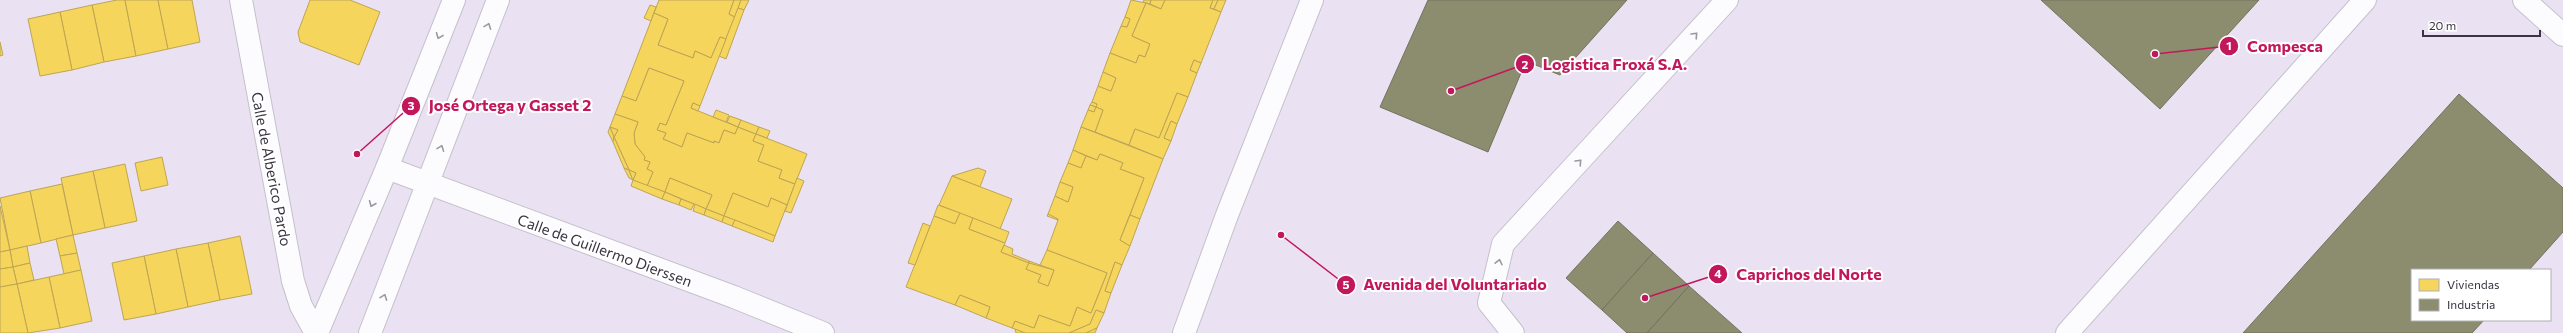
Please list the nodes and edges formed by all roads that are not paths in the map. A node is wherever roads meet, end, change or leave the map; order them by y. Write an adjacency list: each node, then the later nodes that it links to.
1 (241, 0): 11 (street, Calle de Alberico Pardo)
2 (454, 0): 9 (street, one-way to 9)
3 (498, 0): 10 (street, one-way to 3)
4 (1312, 0): 14 (street)
5 (1727, 0): 15 (street, one-way to 5)
6 (2365, 0): 16 (street)
7 (2524, 0): 8 (street)
8 (2563, 35)
9 (387, 168): 10 (street, Calle de Guillermo Dierssen); 11 (street, one-way to 11)
10 (427, 184): 12 (street, one-way to 10); 13 (street, Calle de Guillermo Dierssen)
11 (316, 333)
12 (370, 333)
13 (823, 333)
14 (1184, 333)
15 (1513, 333)
16 (2067, 333)

